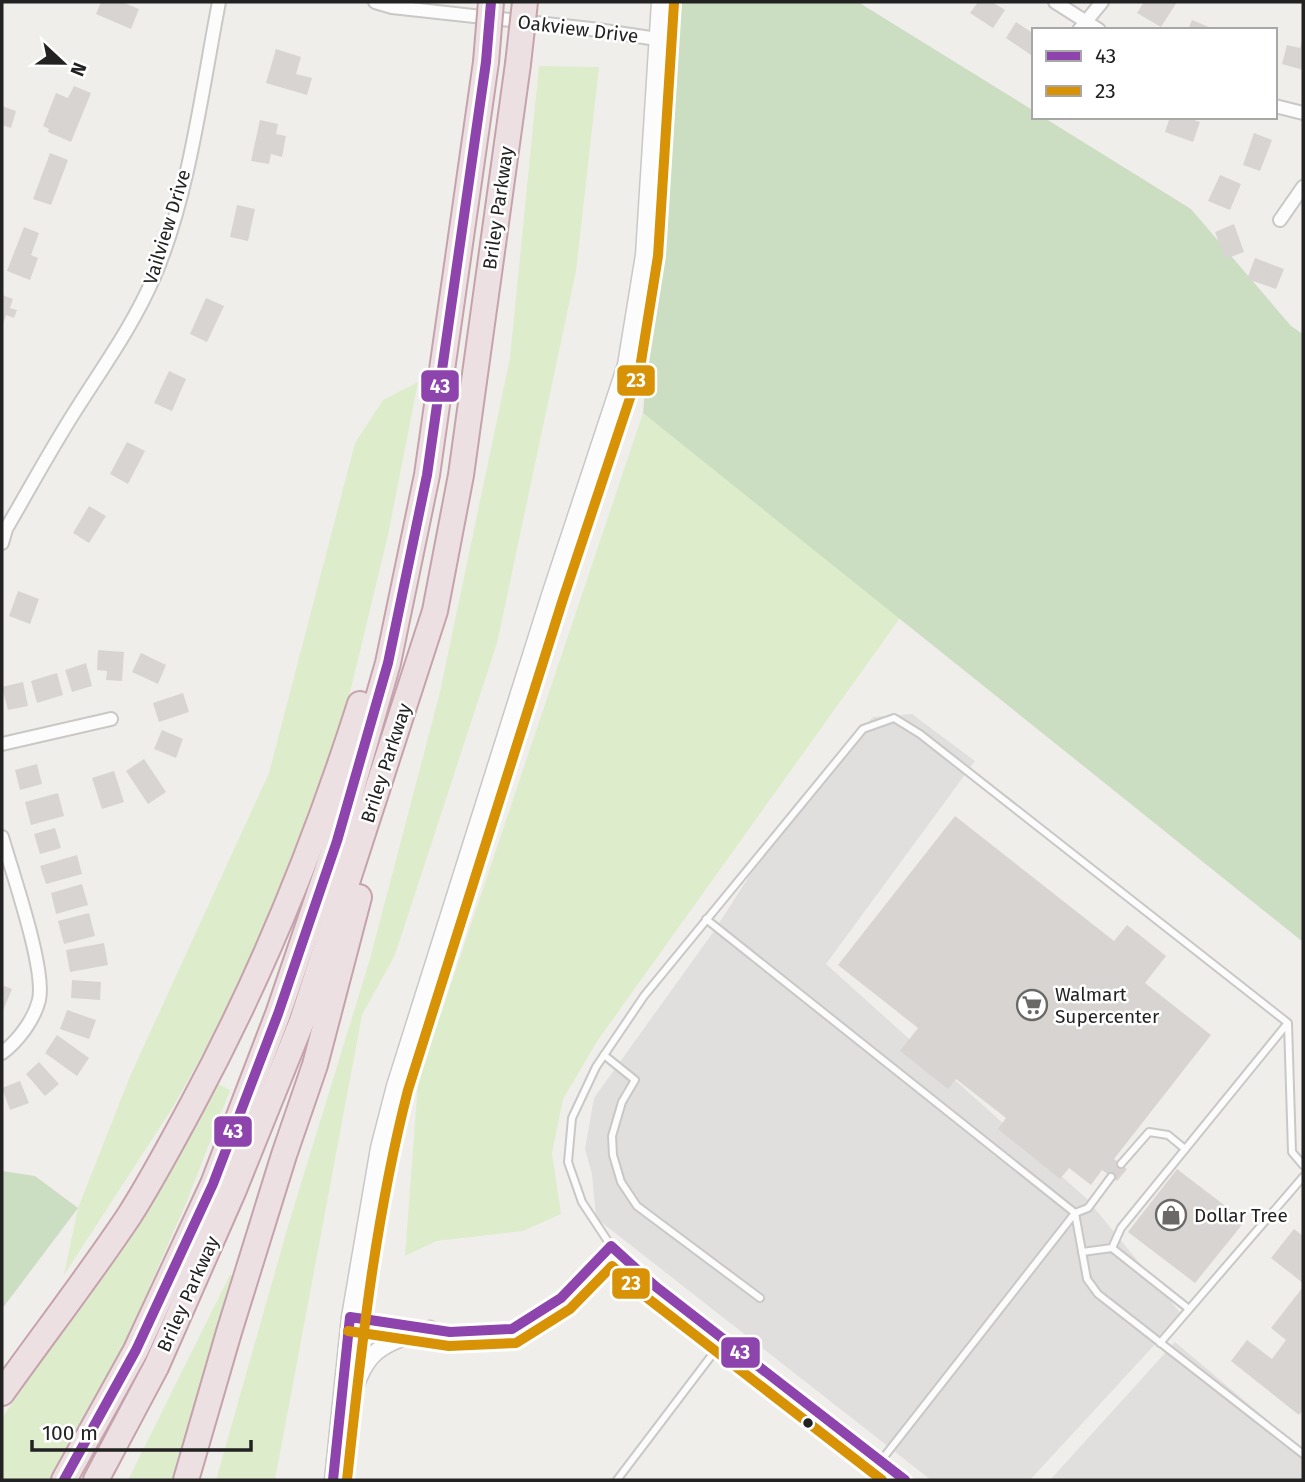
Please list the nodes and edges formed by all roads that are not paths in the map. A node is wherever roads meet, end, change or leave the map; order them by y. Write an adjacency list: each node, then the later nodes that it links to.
1 (219, 2): 15 (street, Vailview Drive)
2 (375, 2): 9 (street, Oakview Drive)
3 (491, 2): 14 (highway, Briley Parkway, bridge)
4 (525, 2): 17 (highway, Briley Parkway, bridge)
5 (660, 2): 9 (street)
6 (1055, 2): 8 (street)
7 (1101, 2): 8 (street)
8 (1082, 26)
9 (657, 39): 36 (street)
10 (1277, 106): 11 (street)
11 (1303, 113)
12 (1303, 187): 13 (street)
13 (1280, 220)
14 (427, 475): 40 (highway); 44 (highway, Briley Parkway)
15 (4, 528): 16 (street, Vailview Drive)
16 (2, 543)
17 (435, 611): 45 (highway, Briley Parkway); 46 (highway)
18 (111, 719): 19 (street)
19 (2, 744)
20 (2, 837): 23 (street)
21 (706, 919): 22 (lane); 24 (lane); 30 (lane)
22 (1288, 1023): 25 (lane); 27 (lane)
23 (2, 1053)
24 (604, 1055): 31 (lane); 34 (lane)
25 (1185, 1149): 26 (lane); 32 (lane)
26 (1121, 1164)
27 (1303, 1165)
28 (1111, 1177): 30 (lane)
29 (1303, 1177): 35 (lane)
30 (1075, 1213): 33 (lane); 43 (lane)
31 (611, 1246): 37 (lane); 38 (lane)
32 (1112, 1248): 33 (lane); 35 (lane)
33 (1082, 1252): 39 (lane)
34 (760, 1298)
35 (1189, 1309): 39 (lane)
36 (351, 1317): 37 (lane); 41 (street)
37 (429, 1329): 41 (street)
38 (724, 1339): 43 (lane); 48 (lane)
39 (1160, 1343): 42 (lane)
40 (2, 1393)
41 (335, 1454): 47 (street)
42 (1303, 1454)
43 (880, 1462): 49 (lane)
44 (64, 1480)
45 (96, 1480)
46 (186, 1480)
47 (333, 1480)
48 (617, 1480)
49 (905, 1480)

